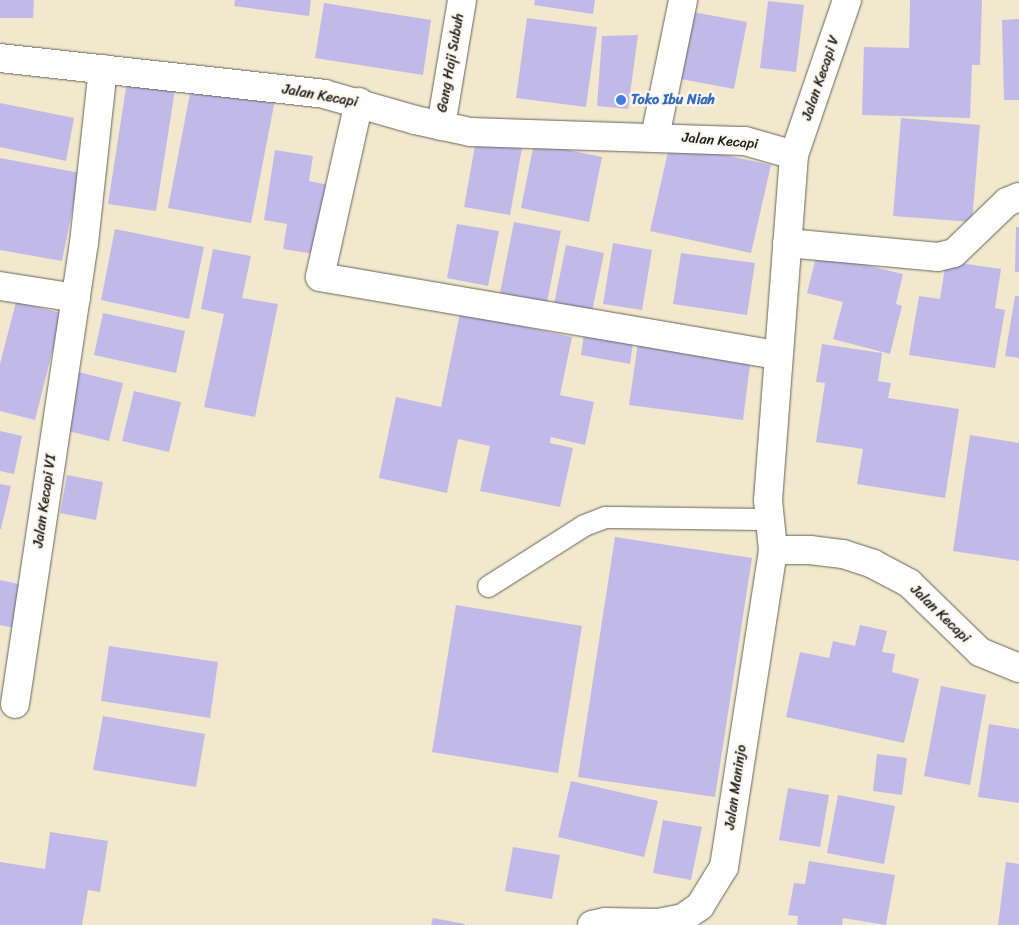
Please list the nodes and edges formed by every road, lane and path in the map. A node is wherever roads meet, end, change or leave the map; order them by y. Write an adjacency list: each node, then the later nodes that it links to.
1 (462, 0): 7 (street, Gang Haji Subuh)
2 (683, 0): 8 (street)
3 (847, 0): 9 (street, Jalan Kecapi V)
4 (0, 58): 5 (street, Jalan Kecapi)
5 (103, 69): 6 (street, Jalan Kecapi); 13 (street, Jalan Kecapi VI)
6 (359, 102): 7 (street, Jalan Kecapi); 14 (street)
7 (441, 126): 8 (street, Jalan Kecapi)
8 (655, 137): 9 (street, Jalan Kecapi)
9 (794, 155): 11 (street)
10 (1019, 197): 11 (street)
11 (787, 243): 14 (street)
12 (0, 286): 13 (street)
13 (76, 298): 19 (street, Jalan Kecapi VI)
14 (778, 355): 15 (street)
15 (769, 519): 16 (street); 17 (lane)
16 (773, 550): 18 (street, Jalan Kecapi); 20 (street, Jalan Maninjo)
17 (488, 586)
18 (1019, 668)
19 (15, 704)
20 (592, 925)

